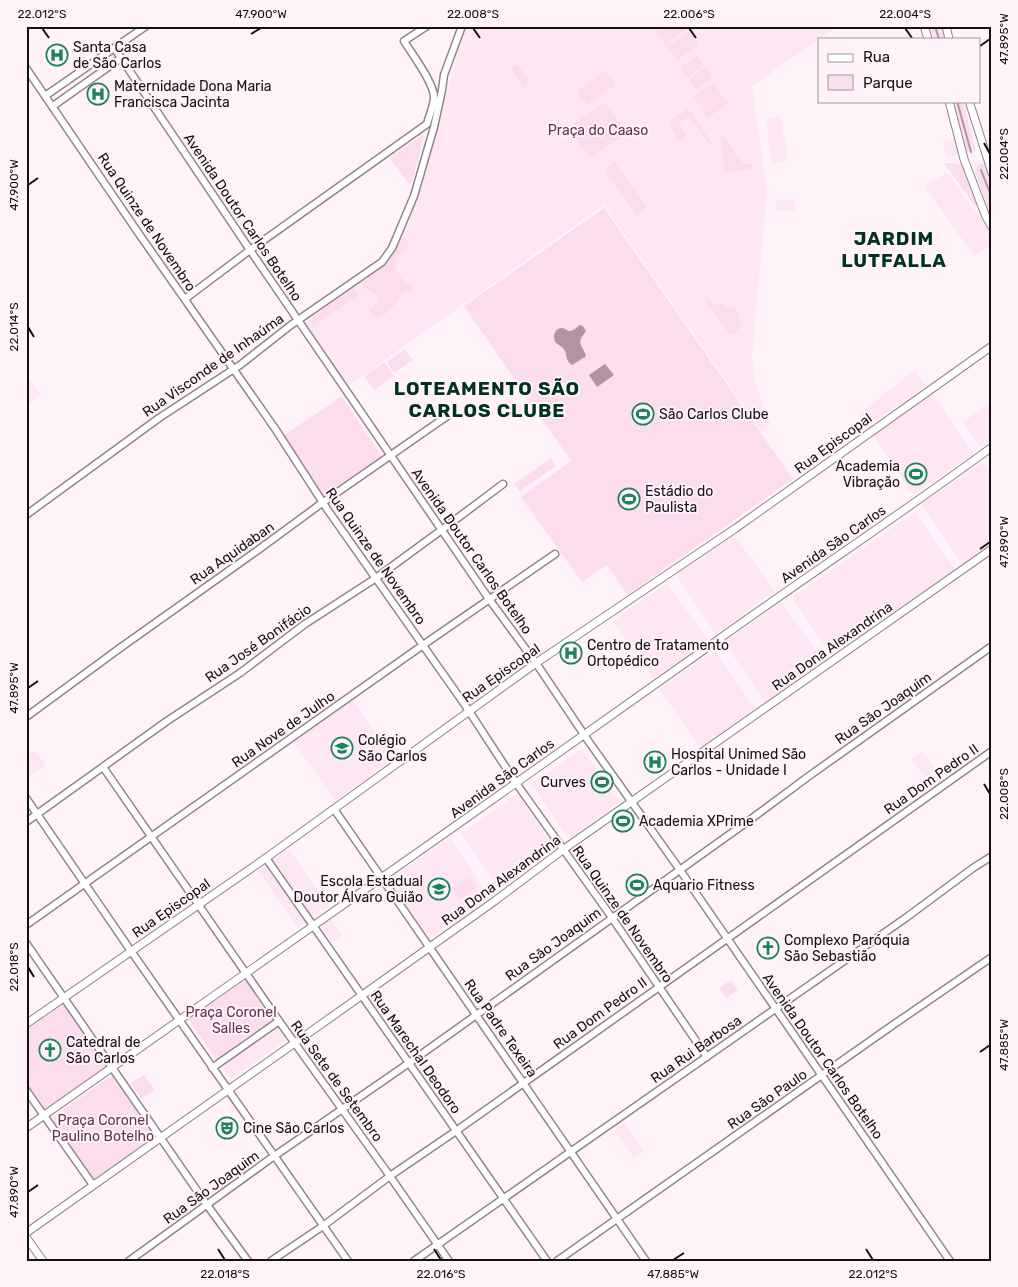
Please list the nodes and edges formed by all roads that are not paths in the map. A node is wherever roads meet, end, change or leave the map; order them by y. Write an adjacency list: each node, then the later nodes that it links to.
1 (146, 26): 6 (main road)
2 (427, 26): 11 (main road)
3 (462, 26): 12 (main road, Rua Visconde de Inhaúma)
4 (924, 26): 5 (main road)
5 (928, 38)
6 (115, 48): 7 (main road); 8 (main road, Avenida Doutor Carlos Botelho)
7 (103, 56): 9 (main road); 13 (main road)
8 (122, 58): 9 (main road); 22 (main road, Avenida Doutor Carlos Botelho)
9 (111, 66): 15 (main road)
10 (26, 68): 14 (main road, Rua Quinze de Novembro)
11 (426, 75): 12 (main road); 19 (main road)
12 (444, 75): 19 (main road, Rua Visconde de Inhaúma)
13 (54, 90): 14 (main road); 15 (main road)
14 (45, 96): 18 (main road, Rua Quinze de Novembro)
15 (61, 100): 18 (main road)
16 (949, 102): 21 (main road)
17 (969, 102): 20 (main road)
18 (52, 106): 23 (main road, Rua Quinze de Novembro)
19 (430, 125): 22 (main road); 24 (main road, Rua Visconde de Inhaúma)
20 (992, 173)
21 (992, 227)
22 (250, 250): 23 (main road); 24 (main road, Avenida Doutor Carlos Botelho)
23 (184, 298): 26 (main road, Rua Quinze de Novembro)
24 (298, 320): 26 (main road, Rua Visconde de Inhaúma); 29 (main road, Avenida Doutor Carlos Botelho)
25 (992, 346): 40 (main road, Rua Episcopal)
26 (234, 369): 31 (main road, Rua Quinze de Novembro); 32 (main road, Rua Visconde de Inhaúma)
27 (453, 412): 29 (main road, Rua Aquidaban)
28 (992, 448): 43 (main road, Avenida São Carlos)
29 (390, 455): 31 (main road, Rua Aquidaban); 33 (main road, Avenida Doutor Carlos Botelho)
30 (503, 484): 33 (main road, Rua José Bonifácio)
31 (322, 503): 36 (main road, Rua Quinze de Novembro); 42 (main road, Rua Aquidaban)
32 (26, 515)
33 (442, 530): 36 (main road, Rua José Bonifácio); 37 (main road, Avenida Doutor Carlos Botelho)
34 (992, 549): 48 (main road, Rua Dona Alexandrina)
35 (556, 554): 37 (main road, Rua Nove de Julho)
36 (376, 578): 38 (main road, Rua Quinze de Novembro); 45 (main road, Rua José Bonifácio)
37 (489, 599): 38 (main road, Rua Nove de Julho); 40 (main road, Avenida Doutor Carlos Botelho)
38 (423, 645): 41 (main road, Rua Quinze de Novembro); 52 (main road, Rua Nove de Julho)
39 (992, 646): 56 (main road, Rua São Joaquim)
40 (536, 663): 41 (main road, Rua Episcopal); 43 (main road, Avenida Doutor Carlos Botelho)
41 (469, 711): 46 (main road, Rua Quinze de Novembro); 49 (main road, Rua Episcopal)
42 (26, 717)
43 (584, 735): 46 (main road, Avenida São Carlos); 48 (main road, Avenida Doutor Carlos Botelho)
44 (992, 751): 63 (main road, Rua Dom Pedro II)
45 (103, 767): 50 (main road, Rua José Bonifácio); 52 (main road, Rua Sete de Setembro)
46 (516, 783): 53 (main road, Rua Quinze de Novembro); 57 (main road, Avenida São Carlos)
47 (26, 798): 50 (main road)
48 (632, 802): 53 (main road, Rua Dona Alexandrina); 56 (main road, Avenida Doutor Carlos Botelho)
49 (334, 809): 55 (main road, Rua Episcopal); 57 (main road, Rua Padre Texeira)
50 (38, 814): 51 (main road, Rua José Bonifácio); 58 (main road)
51 (26, 822)
52 (152, 836): 58 (main road, Rua Nove de Julho); 59 (main road, Rua Sete de Setembro)
53 (564, 850): 60 (main road, Rua Quinze de Novembro); 65 (main road, Rua Dona Alexandrina)
54 (992, 856): 72 (main road, Rua Rui Barbosa)
55 (266, 858): 59 (main road, Rua Episcopal); 62 (main road, Rua Marechal Deodoro)
56 (680, 870): 60 (main road, Rua São Joaquim); 63 (main road, Avenida Doutor Carlos Botelho)
57 (381, 879): 62 (main road, Avenida São Carlos); 65 (main road, Rua Padre Texeira)
58 (85, 884): 61 (main road, Rua Nove de Julho); 66 (main road)
59 (199, 904): 66 (main road, Rua Episcopal); 68 (main road, Rua Sete de Setembro)
60 (612, 918): 69 (main road, Rua Quinze de Novembro); 73 (main road, Rua São Joaquim)
61 (26, 925)
62 (313, 926): 68 (main road, Avenida São Carlos); 70 (main road, Rua Marechal Deodoro)
63 (726, 938): 69 (main road, Rua Dom Pedro II); 72 (main road, Avenida Doutor Carlos Botelho)
64 (26, 944): 71 (main road)
65 (430, 947): 70 (main road, Rua Dona Alexandrina); 73 (main road, Rua Padre Texeira)
66 (131, 951): 71 (main road, Rua Episcopal); 74 (main road)
67 (992, 957): 82 (main road, Rua São Paulo)
68 (246, 972): 74 (main road, Avenida São Carlos); 75 (main road, Rua Sete de Setembro)
69 (658, 986): 78 (main road, Rua Quinze de Novembro); 83 (main road, Rua Dom Pedro II)
70 (362, 996): 77 (main road, Rua Dona Alexandrina); 79 (main road, Rua Marechal Deodoro)
71 (64, 998): 76 (main road, Rua Episcopal); 80 (main road)
72 (776, 1009): 78 (main road, Rua Rui Barbosa); 82 (main road, Avenida Doutor Carlos Botelho)
73 (476, 1014): 79 (main road, Rua São Joaquim); 83 (main road, Rua Padre Texeira)
74 (179, 1020): 80 (main road, Avenida São Carlos); 81 (main road)
75 (279, 1021): 77 (main road, Rua Sete de Setembro); 81 (main road)
76 (26, 1024)
77 (294, 1042): 85 (main road, Rua Dona Alexandrina); 86 (main road, Rua Sete de Setembro)
78 (707, 1057): 91 (main road, Rua Rui Barbosa)
79 (409, 1063): 86 (main road, Rua São Joaquim); 89 (main road, Rua Marechal Deodoro)
80 (113, 1068): 87 (main road, Avenida São Carlos); 90 (main road)
81 (212, 1068): 85 (main road)
82 (822, 1075): 97 (main road, Rua São Paulo); 112 (main road, Avenida Doutor Carlos Botelho)
83 (524, 1083): 89 (main road, Rua Dom Pedro II); 91 (main road, Rua Padre Texeira)
84 (26, 1090): 87 (main road)
85 (228, 1090): 90 (main road, Rua Dona Alexandrina); 92 (main road)
86 (342, 1109): 92 (main road, Rua São Joaquim); 93 (main road, Rua Sete de Setembro)
87 (44, 1115): 88 (main road, Avenida São Carlos); 94 (main road)
88 (26, 1128)
89 (456, 1130): 93 (main road, Rua Dom Pedro II); 95 (main road, Rua Marechal Deodoro)
90 (161, 1138): 94 (main road, Rua Dona Alexandrina); 96 (main road)
91 (571, 1152): 95 (main road, Rua Rui Barbosa); 97 (main road, Rua Padre Texeira)
92 (274, 1157): 96 (main road, Rua São Joaquim); 98 (main road)
93 (390, 1176): 98 (main road, Rua Dom Pedro II); 101 (main road, Rua Sete de Setembro)
94 (93, 1185): 99 (main road, Rua Dona Alexandrina)
95 (504, 1198): 101 (main road, Rua Rui Barbosa); 109 (main road, Rua Marechal Deodoro)
96 (207, 1205): 103 (main road, Rua São Joaquim); 104 (main road)
97 (617, 1218): 110 (main road, Rua São Paulo); 111 (main road, Rua Padre Texeira)
98 (323, 1226): 105 (main road, Rua Dom Pedro II); 106 (main road)
99 (26, 1232)
100 (26, 1237): 102 (main road)
101 (437, 1244): 107 (main road, Rua Rui Barbosa); 108 (main road, Rua Sete de Setembro)
102 (43, 1261)
103 (129, 1261)
104 (248, 1261)
105 (271, 1261)
106 (348, 1261)
107 (414, 1261)
108 (449, 1261)
109 (547, 1261)
110 (557, 1261)
111 (646, 1261)
112 (950, 1261)

